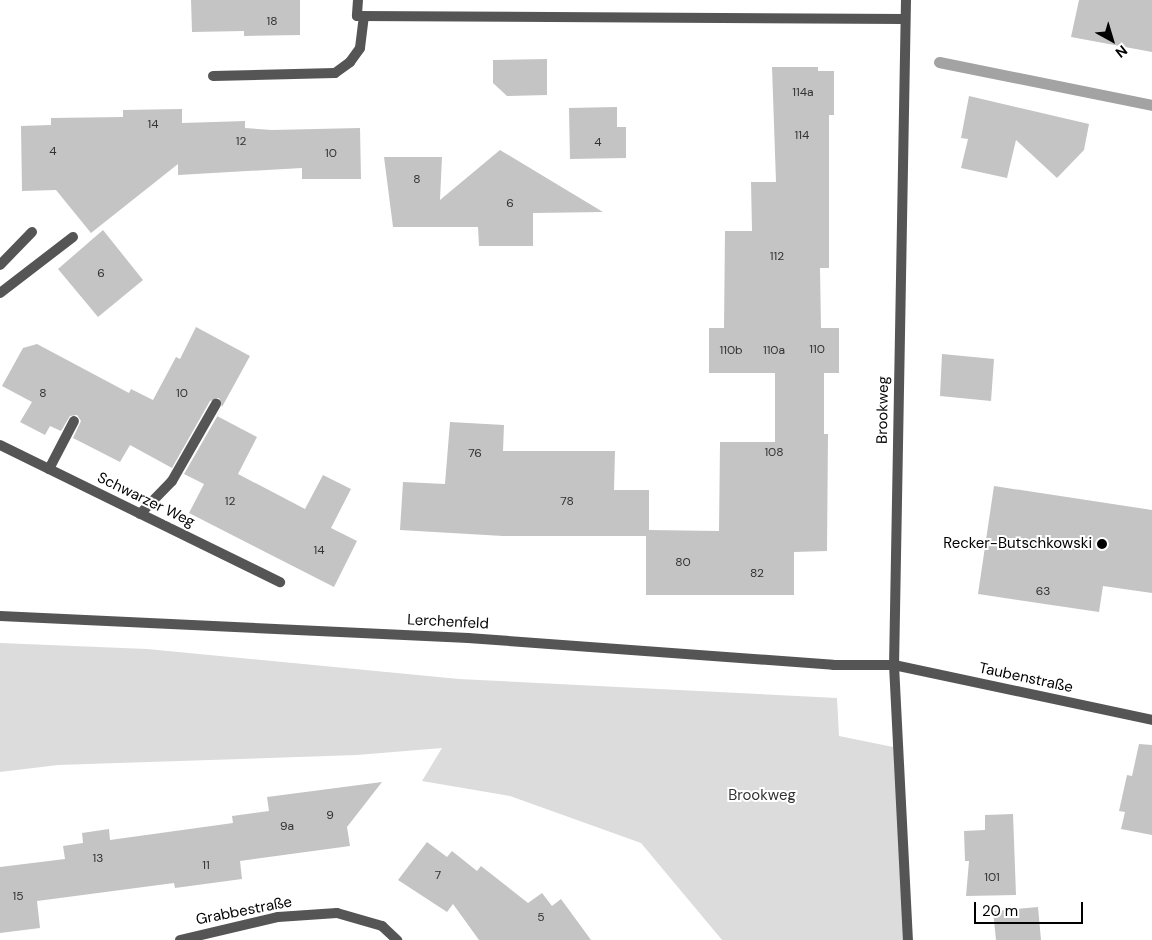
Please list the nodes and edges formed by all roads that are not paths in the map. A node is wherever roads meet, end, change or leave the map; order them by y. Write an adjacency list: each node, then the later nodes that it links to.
1 (358, 0): 3 (street)
2 (906, 0): 4 (street, Brookweg)
3 (364, 16): 4 (street); 5 (street)
4 (904, 19): 17 (street, Brookweg)
5 (213, 76)
6 (32, 232): 8 (street)
7 (73, 237): 9 (street)
8 (0, 265)
9 (0, 294)
10 (216, 404): 14 (street)
11 (74, 421): 13 (street)
12 (0, 445): 13 (street, Schwarzer Weg)
13 (49, 469): 14 (street, Schwarzer Weg)
14 (140, 514): 15 (street, Schwarzer Weg)
15 (280, 582)
16 (0, 616): 17 (street, Lerchenfeld)
17 (894, 665): 18 (street, Taubenstraße); 21 (street, Brookweg)
18 (1152, 720)
19 (180, 940): 20 (street, Grabbestraße)
20 (397, 940)
21 (908, 940)

